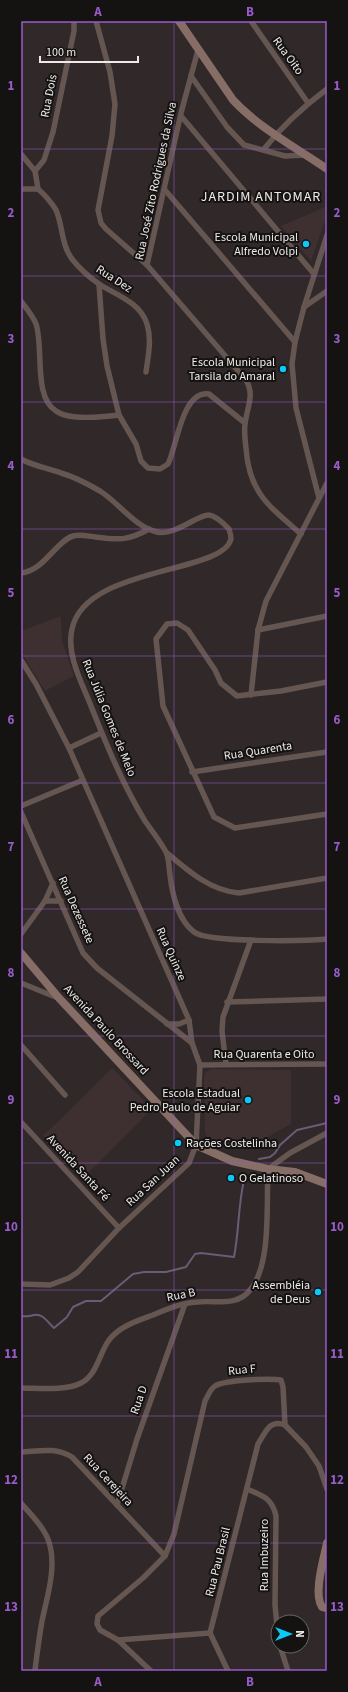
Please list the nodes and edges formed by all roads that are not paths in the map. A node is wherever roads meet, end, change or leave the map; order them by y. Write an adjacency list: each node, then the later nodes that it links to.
1 (74, 21): 15 (street, Rua Dois)
2 (96, 21): 20 (street)
3 (179, 21): 5 (main road)
4 (250, 21): 8 (street, Rua Oito)
5 (198, 50): 6 (street, Rua José Zito Rodrigues da Silva); 10 (main road)
6 (191, 76): 9 (street, Rua José Zito Rodrigues da Silva); 11 (street)
7 (327, 89): 8 (street)
8 (308, 103): 10 (street)
9 (181, 116): 18 (street, Rua José Zito Rodrigues da Silva); 21 (street)
10 (275, 134): 11 (street); 13 (main road)
11 (264, 149): 13 (street)
12 (21, 154): 15 (street)
13 (306, 155): 14 (main road)
14 (327, 169)
15 (35, 171): 17 (street)
16 (21, 189): 17 (street)
17 (38, 189): 22 (street, Rua Dez)
18 (164, 190): 20 (street, Rua José Zito Rodrigues da Silva); 26 (street)
19 (327, 236): 21 (street)
20 (147, 265): 29 (street, Rua José Zito Rodrigues da Silva)
21 (314, 274): 25 (street)
22 (99, 284): 27 (street, Rua Dez); 28 (street)
23 (327, 291): 25 (street)
24 (21, 301): 28 (street)
25 (304, 307): 26 (street)
26 (295, 342): 32 (street)
27 (146, 372)
28 (119, 415): 29 (street)
29 (245, 423): 34 (street, Rua José Zito Rodrigues da Silva)
30 (21, 459): 33 (street, Rua Júlia Gomes de Melo)
31 (327, 484): 32 (street)
32 (319, 498): 34 (street)
33 (149, 529): 35 (street); 41 (street, Rua Júlia Gomes de Melo)
34 (301, 534): 37 (street)
35 (21, 573)
36 (327, 616): 37 (street)
37 (258, 630): 40 (street)
38 (21, 660): 42 (street, Rua Quinze)
39 (327, 682): 40 (street)
40 (251, 695): 44 (street)
41 (101, 733): 42 (street); 49 (street, Rua Júlia Gomes de Melo)
42 (69, 748): 45 (street, Rua Quinze)
43 (327, 752): 44 (street, Rua Quarenta)
44 (192, 772): 48 (street)
45 (83, 780): 46 (street); 62 (street, Rua Quinze)
46 (21, 806)
47 (21, 812): 51 (street, Rua Dezessete)
48 (327, 814)
49 (167, 853): 50 (street); 56 (street, Rua Júlia Gomes de Melo)
50 (327, 878)
51 (53, 883): 52 (street, Rua Dezessete); 53 (street)
52 (61, 901): 53 (street); 63 (street, Rua Dezessete)
53 (45, 902): 54 (street)
54 (21, 934)
55 (327, 939): 56 (street, Rua Júlia Gomes de Melo)
56 (251, 940): 61 (street)
57 (21, 953): 59 (main road, Avenida Paulo Brossard)
58 (21, 983): 59 (street)
59 (59, 998): 72 (main road, Avenida Paulo Brossard)
60 (327, 999): 61 (street)
61 (227, 1002): 66 (street)
62 (189, 1020): 63 (street); 64 (street, Rua Quinze)
63 (166, 1024): 64 (street, Rua Dezessete)
64 (192, 1043): 68 (street, Rua Quinze)
65 (21, 1046): 69 (street)
66 (226, 1064): 67 (street, Rua Quarenta e Oito); 68 (street, Rua Quarenta e Oito)
67 (327, 1064)
68 (200, 1065): 72 (street, Rua Quinze)
69 (65, 1094)
70 (21, 1122): 75 (street, Avenida Santa Fé)
71 (327, 1133): 73 (street)
72 (196, 1145): 73 (main road, Avenida Paulo Brossard); 75 (street, Rua San Juan)
73 (268, 1169): 74 (main road, Avenida Paulo Brossard); 77 (street, Rua B)
74 (327, 1184)
75 (119, 1228): 76 (street, Rua San Juan)
76 (21, 1284)
77 (185, 1304): 78 (street, Rua B); 84 (street, Rua D)
78 (21, 1388)
79 (285, 1425): 81 (street, Rua Pau Brasil); 82 (street); 86 (street, Rua F)
80 (21, 1452): 84 (street, Rua Cerejeira)
81 (247, 1489): 88 (street, Rua Imbuzeiro); 89 (street, Rua Pau Brasil)
82 (327, 1489)
83 (21, 1503): 92 (street)
84 (117, 1505): 86 (street, Rua Cerejeira)
85 (327, 1543): 87 (main road)
86 (165, 1556): 90 (street)
87 (327, 1608)
88 (275, 1614)
89 (210, 1633): 90 (street); 94 (street)
90 (118, 1640): 93 (street)
91 (283, 1654): 95 (street)
92 (35, 1671)
93 (151, 1671)
94 (228, 1671)
95 (288, 1671)

